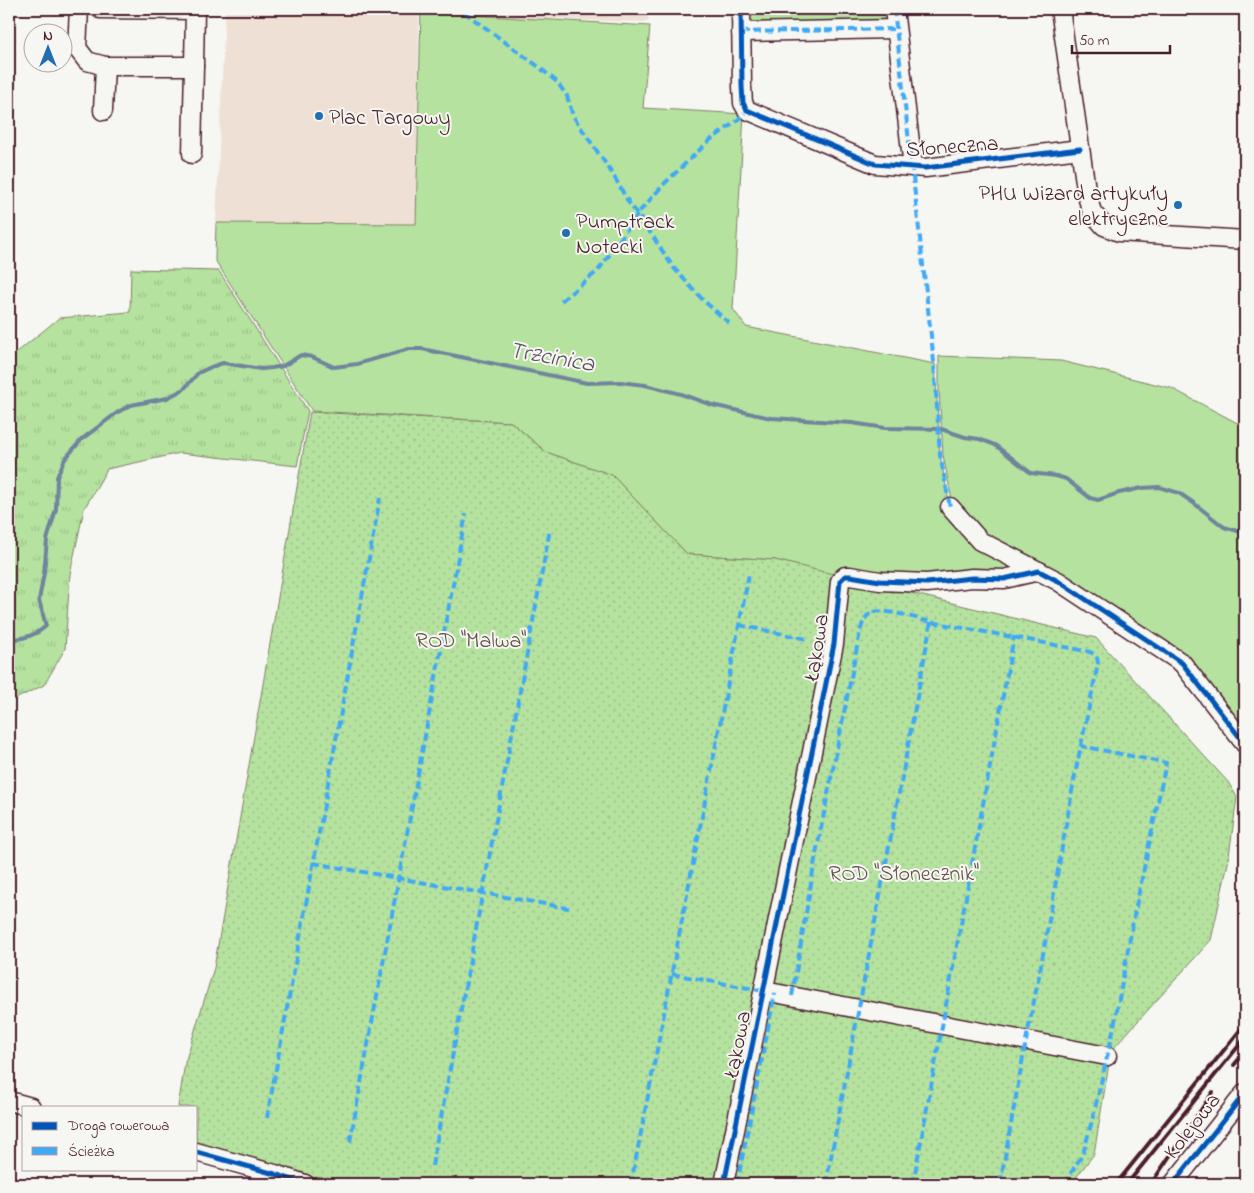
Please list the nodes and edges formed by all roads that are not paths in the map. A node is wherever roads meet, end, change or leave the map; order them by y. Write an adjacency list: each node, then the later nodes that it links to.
1 (79, 9): 8 (street)
2 (100, 9): 9 (street)
3 (741, 9): 7 (street)
4 (894, 9): 6 (street, Słoneczna)
5 (1060, 9): 11 (street)
6 (896, 29): 7 (street); 13 (street, Słoneczna)
7 (741, 32): 13 (street, Słoneczna)
8 (105, 66): 9 (street); 10 (street)
9 (194, 66): 12 (street)
10 (103, 111)
11 (1080, 149): 13 (street, Słoneczna); 14 (street)
12 (192, 154)
13 (913, 167)
14 (1245, 240)
15 (950, 507): 16 (street)
16 (1039, 571): 17 (street); 18 (street, Łąkowa)
17 (1245, 744)
18 (764, 991): 19 (street); 25 (street, Łąkowa)
19 (1108, 1056)
20 (1245, 1093): 26 (street, Kolejowa)
21 (9, 1100): 22 (street)
22 (28, 1106)
23 (198, 1153): 24 (street)
24 (305, 1184)
25 (724, 1184)
26 (1173, 1184)

